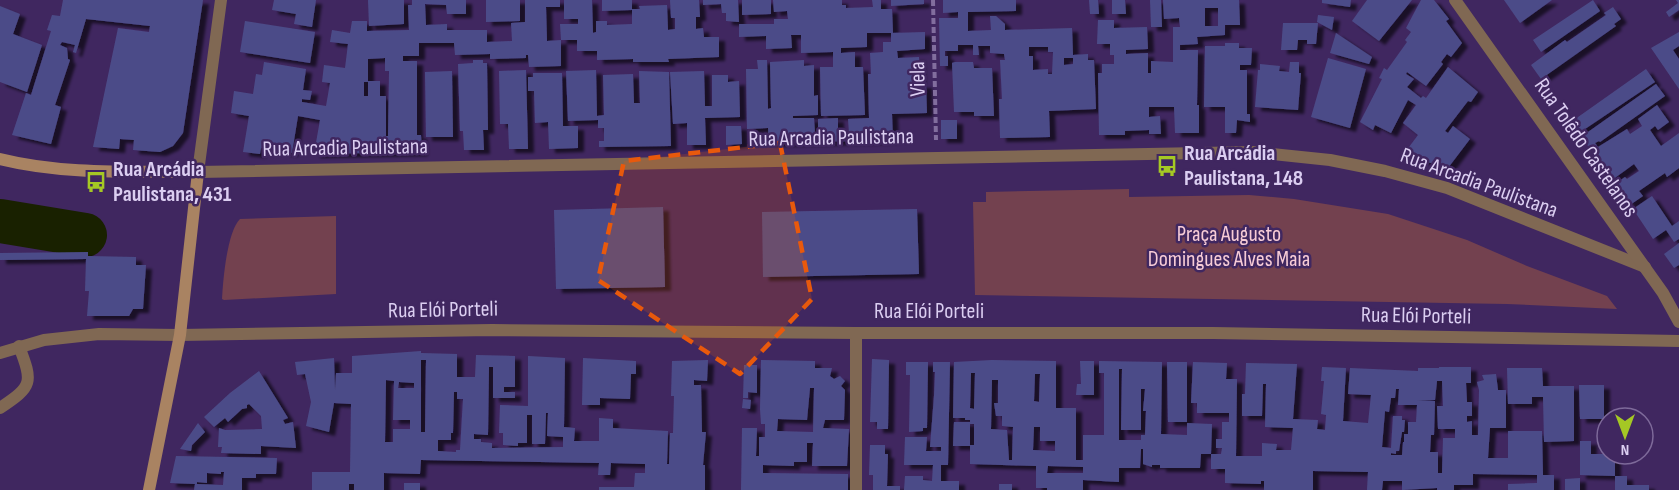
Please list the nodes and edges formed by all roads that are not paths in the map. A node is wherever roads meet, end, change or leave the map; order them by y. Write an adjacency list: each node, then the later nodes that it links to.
1 (221, 0): 4 (street)
2 (1455, 0): 5 (street, Rua Tolêdo Castelanos)
3 (0, 159): 4 (street, Rua Arcadia Paulistana)
4 (198, 172): 5 (street, Rua Arcadia Paulistana); 8 (street)
5 (1645, 267): 6 (street, Rua Tolêdo Castelanos)
6 (1679, 322)
7 (856, 333): 8 (street, Rua Elói Porteli); 9 (street, Rua Elói Porteli); 14 (street)
8 (180, 335): 10 (street, Rua Elói Porteli); 13 (street)
9 (1679, 341)
10 (19, 346): 11 (street, Rua Elói Porteli); 12 (street)
11 (0, 353)
12 (0, 408)
13 (149, 490)
14 (856, 490)

